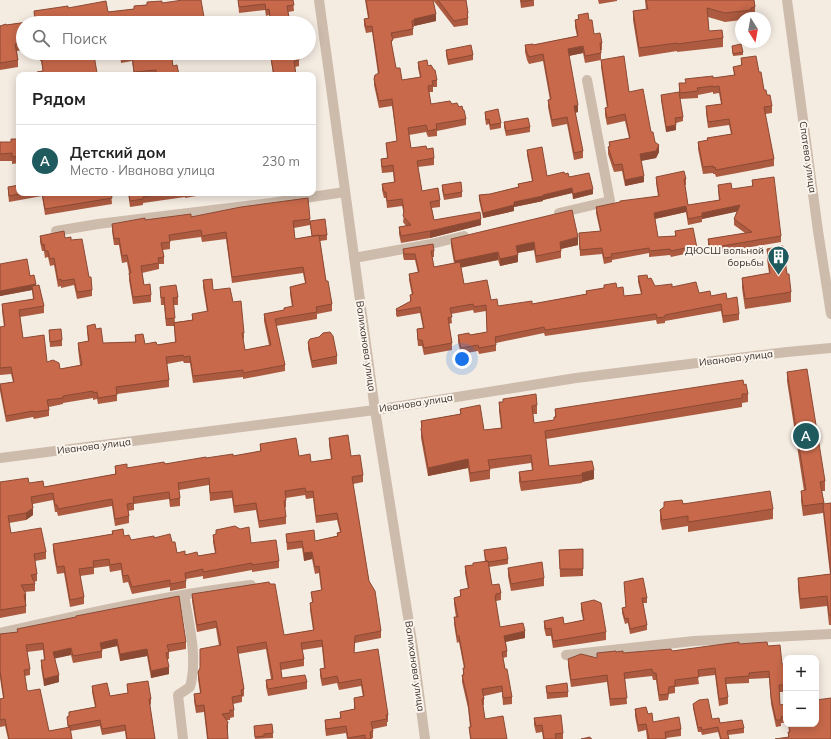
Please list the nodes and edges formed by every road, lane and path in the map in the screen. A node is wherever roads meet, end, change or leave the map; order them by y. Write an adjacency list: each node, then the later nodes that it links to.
1 (319, 0): 4 (street, Валиханова улица)
2 (787, 0): 9 (street, Спатева улица)
3 (587, 80): 5 (street)
4 (345, 192): 6 (street); 8 (street, Валиханова улица)
5 (548, 216)
6 (56, 232)
7 (470, 235): 8 (street)
8 (354, 258): 11 (street, Валиханова улица)
9 (831, 313)
10 (831, 348): 11 (street, Иванова улица)
11 (374, 410): 12 (street, Иванова улица); 19 (street, Валиханова улица)
12 (0, 458)
13 (255, 585): 14 (street)
14 (184, 595): 15 (street); 18 (street)
15 (0, 633)
16 (831, 634): 17 (street)
17 (566, 655)
18 (183, 739)
19 (425, 739)

